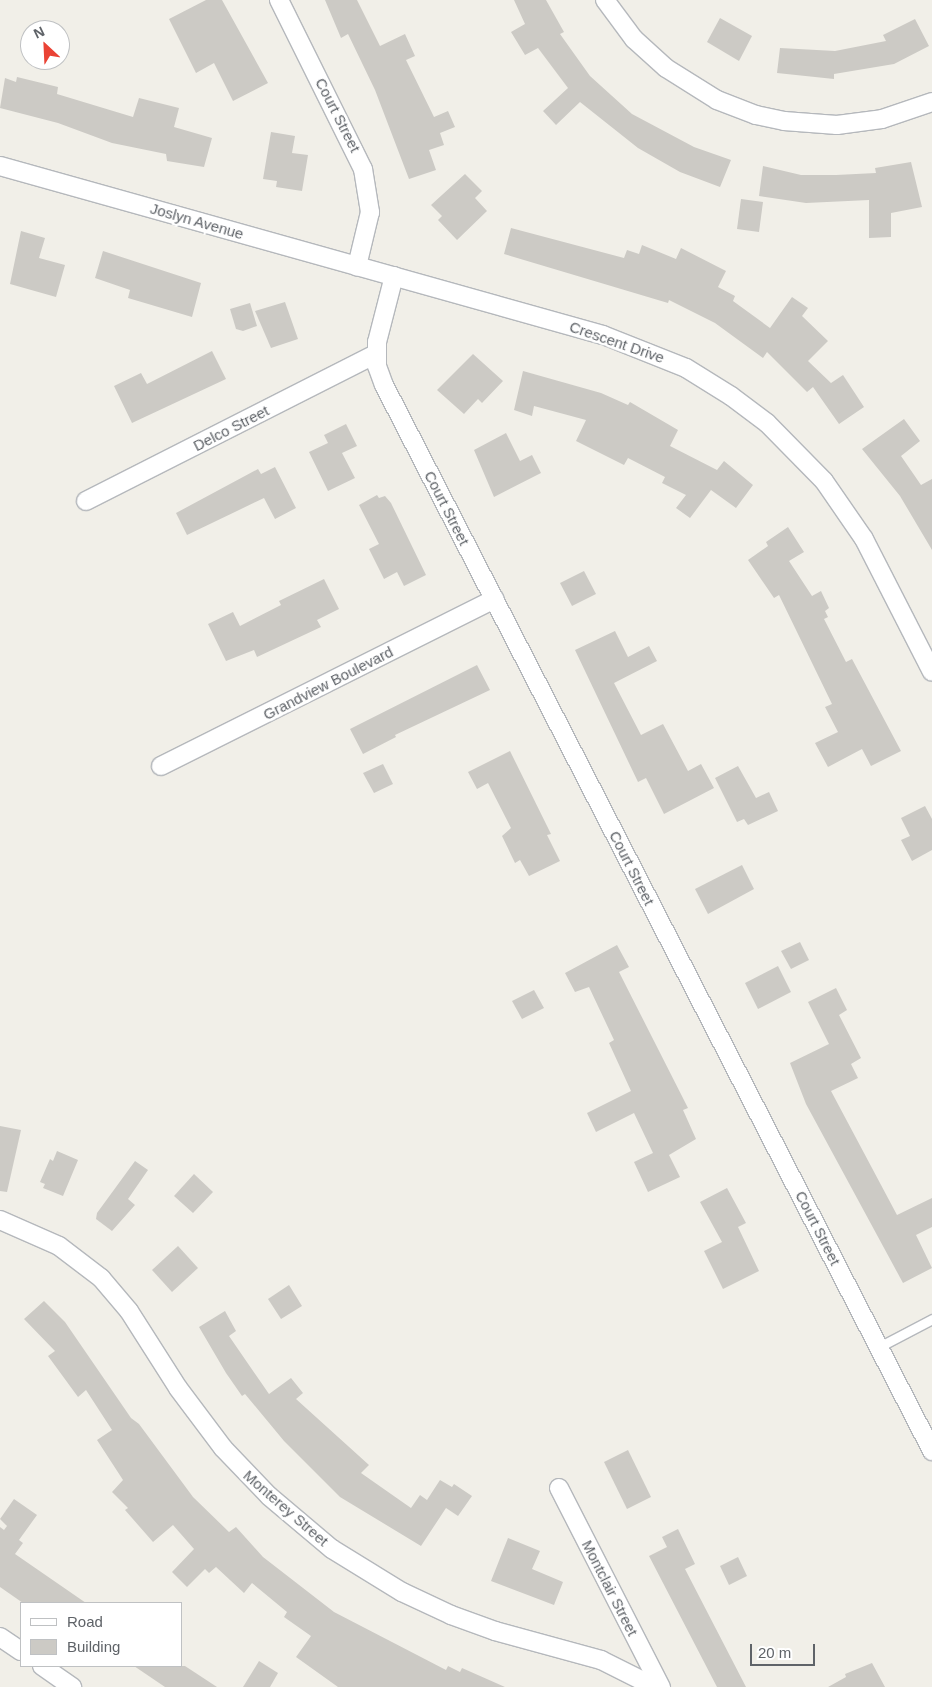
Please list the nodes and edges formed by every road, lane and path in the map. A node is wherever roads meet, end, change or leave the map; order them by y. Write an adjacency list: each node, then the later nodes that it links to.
1 (279, 0): 5 (street, Court Street)
2 (605, 0): 3 (street)
3 (932, 102)
4 (0, 166): 5 (street, Joslyn Avenue)
5 (357, 266): 6 (street, Joslyn Avenue)
6 (394, 276): 7 (street, Court Street); 10 (street, Crescent Drive)
7 (376, 354): 8 (street, Delco Street); 9 (street, Court Street)
8 (86, 501)
9 (494, 599): 11 (street, Grandview Boulevard); 14 (street, Court Street)
10 (932, 672)
11 (161, 766)
12 (0, 1220): 21 (street, Monterey Street)
13 (932, 1319): 14 (lane)
14 (879, 1347): 15 (street, Court Street)
15 (932, 1451)
16 (559, 1488): 22 (street, Montclair Street)
17 (0, 1636): 18 (street)
18 (20, 1650)
19 (43, 1667): 20 (street)
20 (72, 1687)
21 (655, 1687)
22 (661, 1687)

